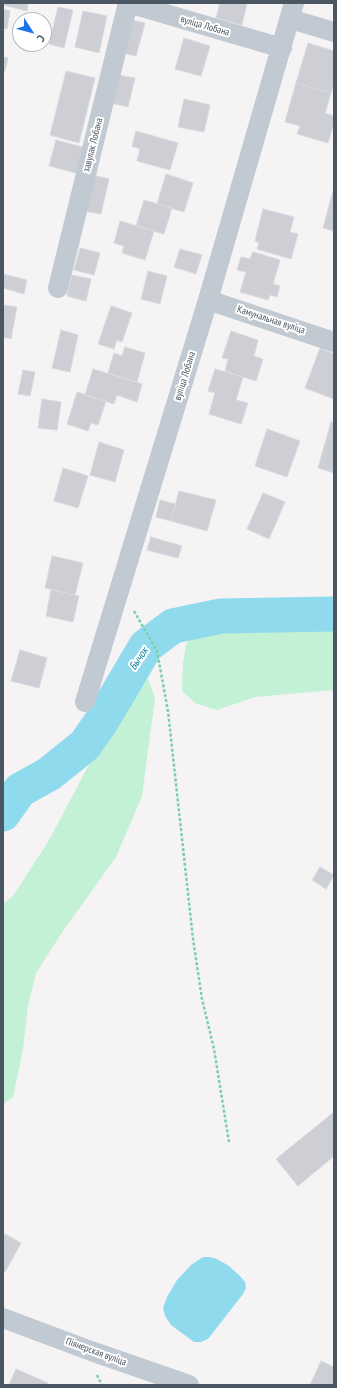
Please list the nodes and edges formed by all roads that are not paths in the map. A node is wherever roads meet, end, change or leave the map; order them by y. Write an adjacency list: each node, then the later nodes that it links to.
1 (128, 3): 4 (street, вуліца Лобана); 5 (street, завулак Лобана)
2 (292, 11): 3 (street); 4 (street, вуліца Лобана)
3 (334, 32)
4 (282, 48): 6 (street, вуліца Лобана)
5 (58, 288)
6 (208, 300): 7 (street, Камунальная вуліца); 8 (street, вуліца Лобана)
7 (334, 342)
8 (85, 702)
9 (3, 1318): 10 (street, Піянерская вуліца)
10 (189, 1385)

